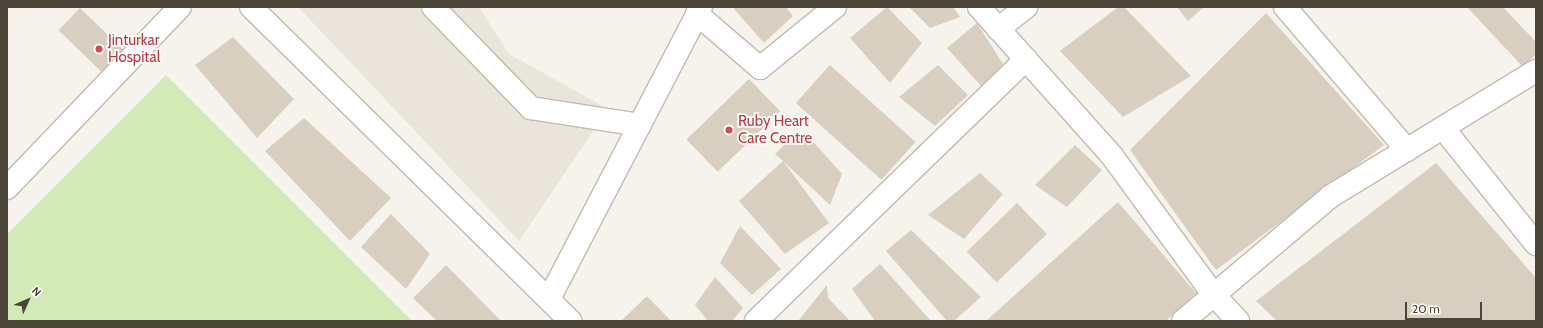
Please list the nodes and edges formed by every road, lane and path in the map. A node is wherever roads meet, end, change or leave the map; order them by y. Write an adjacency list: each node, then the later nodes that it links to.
1 (180, 7): 15 (street)
2 (251, 7): 18 (street)
3 (433, 7): 12 (street)
4 (835, 7): 8 (street)
5 (979, 7): 9 (street)
6 (1026, 7): 9 (street)
7 (1285, 7): 14 (street)
8 (699, 11): 12 (street)
9 (998, 28): 10 (street)
10 (1026, 59): 17 (street); 20 (street)
11 (1536, 71): 13 (street)
12 (640, 125): 18 (street)
13 (1443, 128): 14 (street); 16 (street)
14 (1407, 150): 17 (street)
15 (7, 188)
16 (1536, 244)
17 (1213, 294): 21 (street); 22 (street)
18 (549, 299): 19 (street)
19 (571, 321)
20 (756, 321)
21 (1183, 321)
22 (1238, 321)

